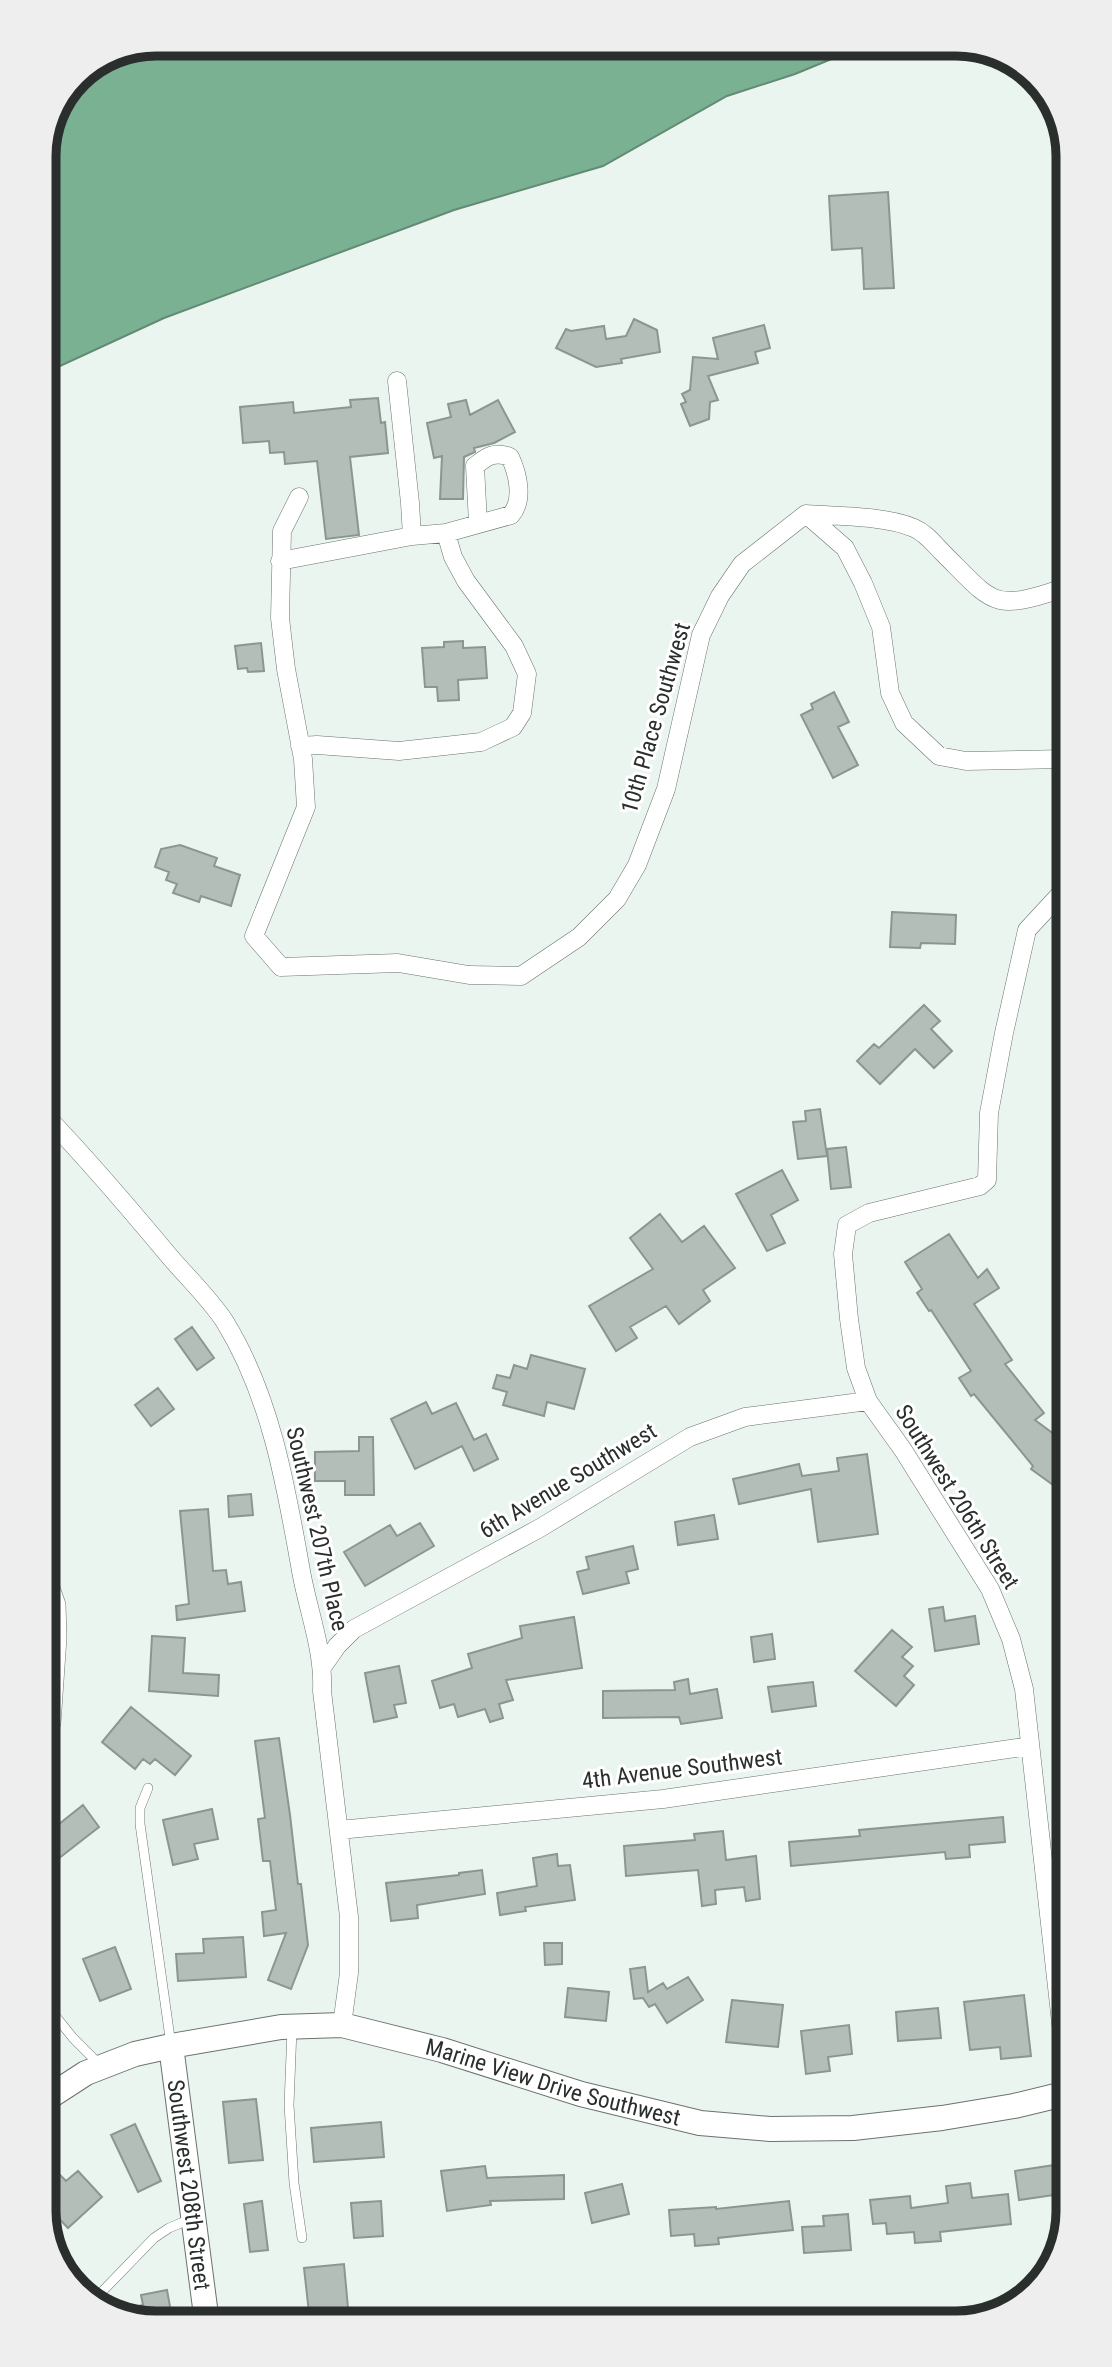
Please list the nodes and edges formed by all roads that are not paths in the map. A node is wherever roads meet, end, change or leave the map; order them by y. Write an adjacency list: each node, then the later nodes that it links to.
1 (397, 381): 6 (street)
2 (299, 497): 7 (street, 10th Place Southwest)
3 (807, 514): 8 (street); 9 (street, 10th Place Southwest); 10 (street)
4 (478, 523): 5 (street)
5 (446, 533): 6 (street); 9 (street)
6 (412, 537): 7 (street)
7 (280, 561): 9 (street, 10th Place Southwest)
8 (1056, 590)
9 (300, 746)
10 (1056, 759)
11 (1056, 898): 13 (street, Southwest 206th Street)
12 (56, 1126): 15 (street, Southwest 207th Place)
13 (868, 1402): 15 (street, 6th Avenue Southwest); 17 (street, Southwest 206th Street)
14 (56, 1590): 16 (lane)
15 (323, 1666): 19 (street, Southwest 207th Place)
16 (56, 1724)
17 (1030, 1746): 19 (street, 4th Avenue Southwest); 20 (street, Southwest 206th Street)
18 (148, 1787): 24 (lane)
19 (339, 1830): 22 (street, Southwest 207th Place)
20 (1056, 1979)
21 (56, 2016): 25 (lane)
22 (342, 2025): 23 (street, Marine View Drive Southwest); 27 (street, Marine View Drive Southwest)
23 (292, 2027): 24 (street, Marine View Drive Southwest); 29 (lane)
24 (171, 2046): 25 (street, Marine View Drive Southwest); 28 (street, Southwest 208th Street)
25 (102, 2067): 26 (street, Marine View Drive Southwest)
26 (56, 2092)
27 (1056, 2095)
28 (194, 2217): 30 (lane); 31 (street, Southwest 208th Street)
29 (302, 2238)
30 (100, 2294)
31 (206, 2311)

